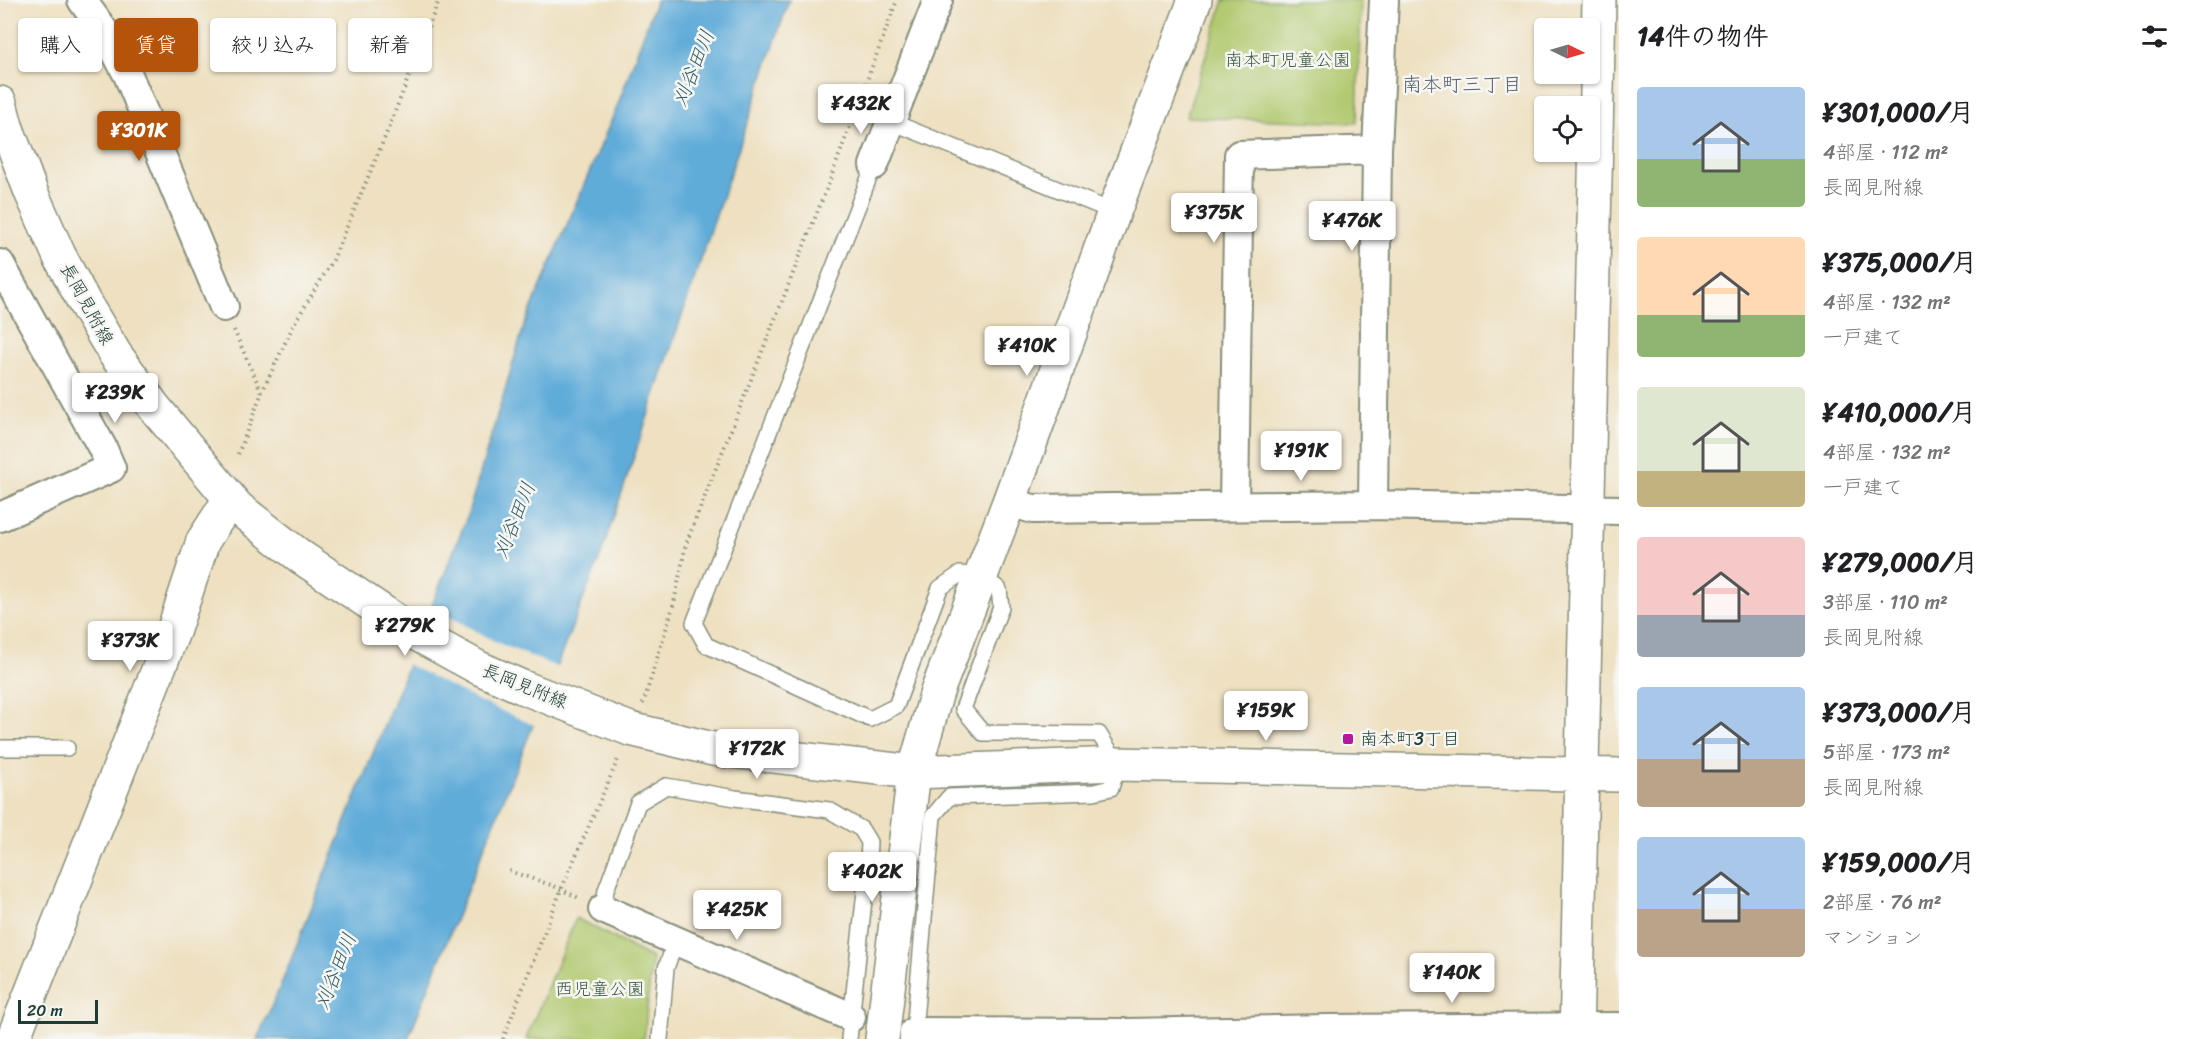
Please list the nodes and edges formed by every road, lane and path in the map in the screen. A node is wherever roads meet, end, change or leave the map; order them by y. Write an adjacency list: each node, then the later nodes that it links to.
1 (82, 0): 14 (street)
2 (439, 0): 15 (path)
3 (897, 0): 25 (path)
4 (938, 0): 9 (street)
5 (1195, 0): 12 (street)
6 (1384, 0): 10 (street)
7 (1599, 0): 21 (street)
8 (0, 103): 18 (street, 長岡見附線)
9 (892, 122): 11 (street); 12 (lane)
10 (1377, 150): 19 (street); 20 (street)
11 (874, 165): 24 (lane)
12 (1114, 212): 17 (street)
13 (0, 264): 23 (street)
14 (224, 307): 15 (path)
15 (262, 392): 16 (path)
16 (238, 454)
17 (1009, 502): 20 (street); 24 (street)
18 (234, 503): 25 (street, 長岡見附線); 43 (street)
19 (1373, 505): 20 (street); 21 (street)
20 (1234, 506)
21 (1586, 510): 22 (street); 30 (street)
22 (1619, 510)
23 (0, 517)
24 (981, 576): 28 (lane); 29 (street)
25 (628, 725): 29 (street, 長岡見附線); 33 (path)
26 (0, 748): 27 (lane)
27 (67, 748)
28 (1119, 764): 29 (street, 長岡見附線); 30 (street, 長岡見附線); 41 (lane)
29 (914, 772): 46 (street)
30 (1580, 776): 31 (street, 長岡見附線); 39 (street)
31 (1619, 776)
32 (509, 872): 33 (path)
33 (561, 890): 34 (path); 44 (path)
34 (571, 895)
35 (603, 909): 36 (street); 38 (lane)
36 (676, 940): 38 (street); 45 (lane)
37 (1619, 1027): 39 (street)
38 (850, 1028)
39 (1576, 1033): 40 (street)
40 (1327, 1034): 42 (street)
41 (914, 1036): 42 (street)
42 (1128, 1036)
43 (13, 1039)
44 (503, 1039)
45 (660, 1039)
46 (882, 1039)

